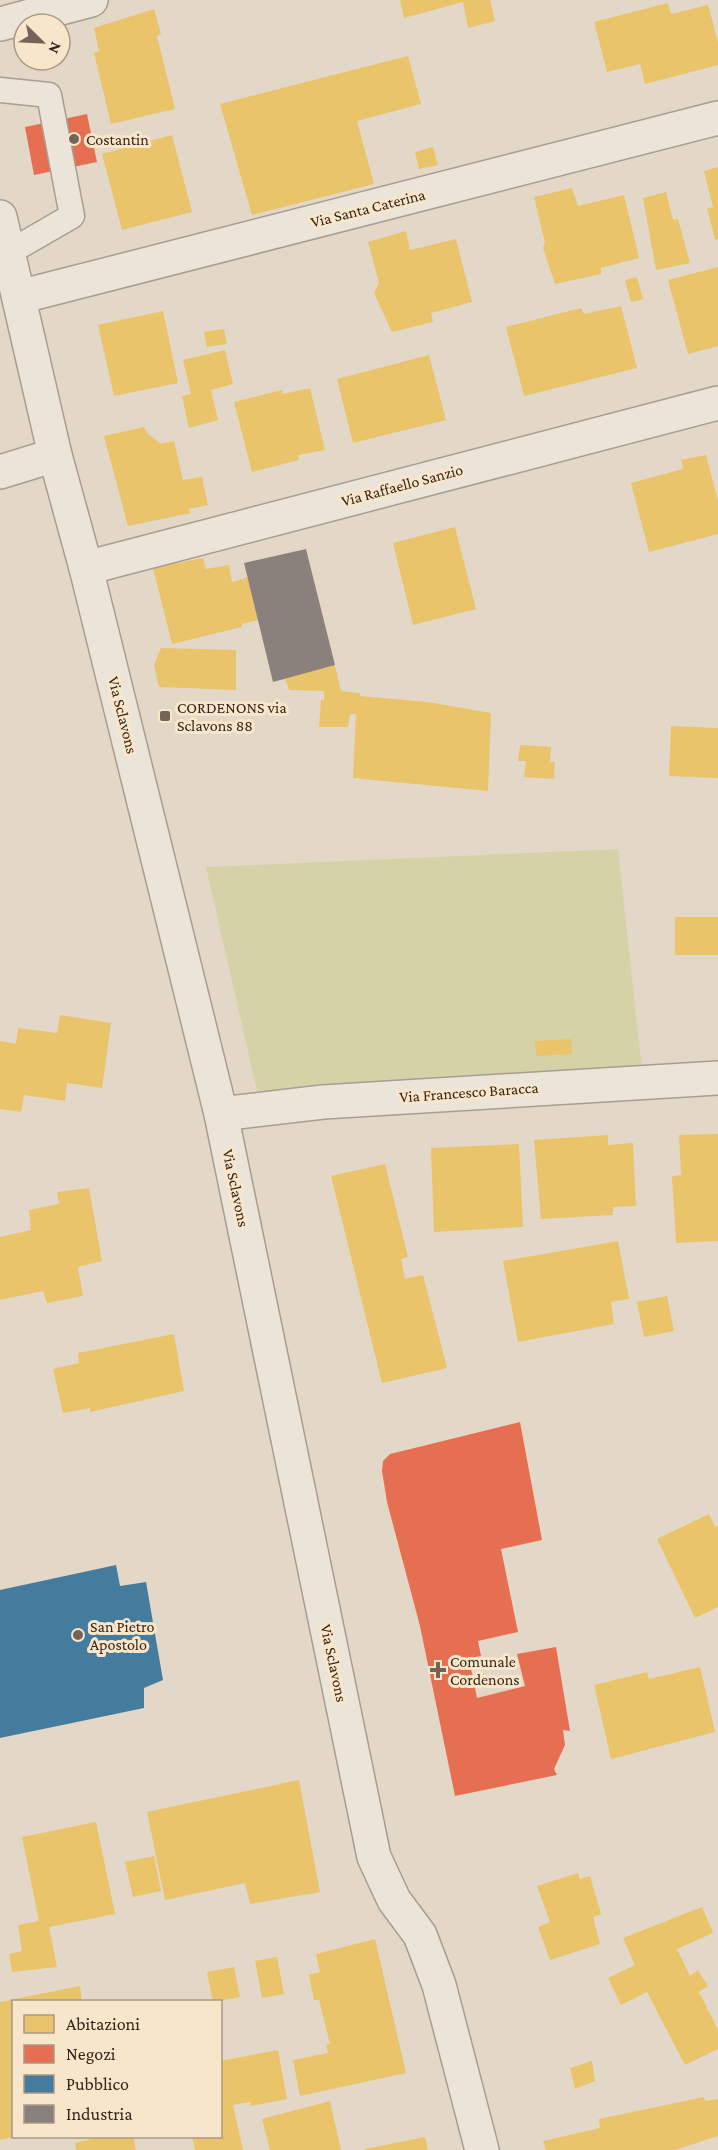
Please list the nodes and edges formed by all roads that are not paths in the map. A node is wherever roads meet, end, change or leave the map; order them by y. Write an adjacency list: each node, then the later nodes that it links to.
1 (91, 0): 2 (street)
2 (0, 24)
3 (0, 90): 6 (lane)
4 (718, 118): 7 (street, Via Santa Caterina)
5 (0, 217): 6 (street, Via Sclavons)
6 (9, 253): 7 (street, Via Sclavons)
7 (19, 297): 9 (street, Via Sclavons)
8 (718, 403): 11 (street, Via Raffaello Sanzio)
9 (55, 455): 10 (street); 11 (street, Via Sclavons)
10 (0, 472)
11 (86, 568): 13 (street, Via Sclavons)
12 (718, 1078): 13 (street, Via Francesco Baracca)
13 (220, 1114): 14 (street, Via Sclavons)
14 (482, 2150)

